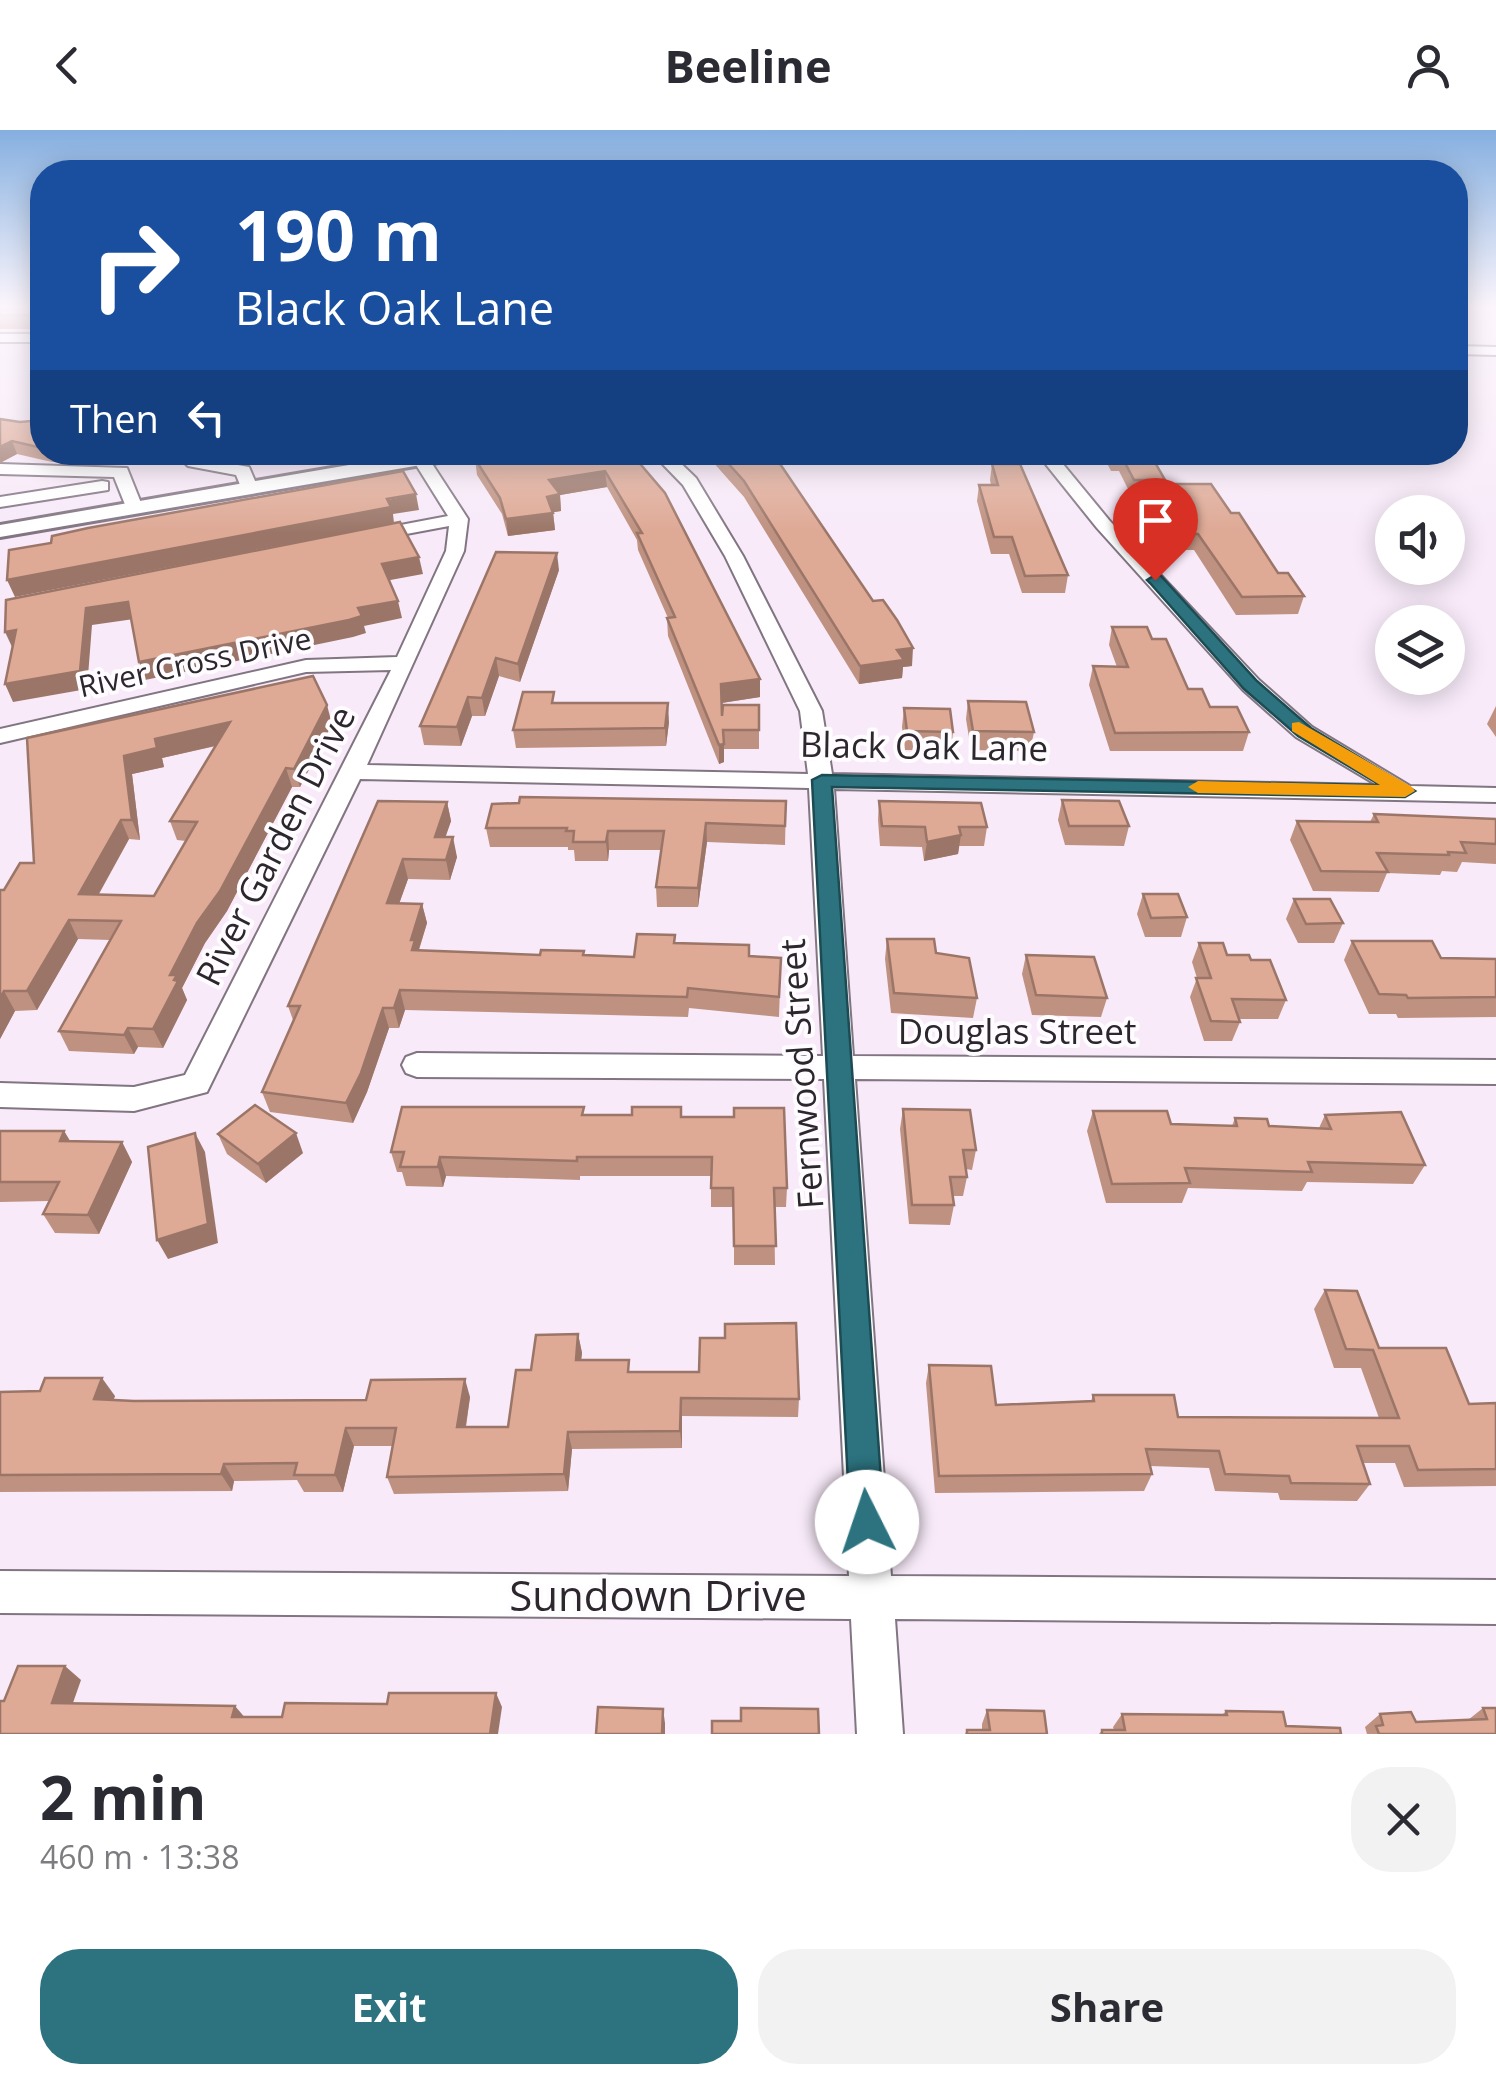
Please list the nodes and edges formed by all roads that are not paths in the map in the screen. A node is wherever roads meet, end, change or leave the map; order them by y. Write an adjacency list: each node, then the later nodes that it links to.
1 (210, 465): 8 (street)
2 (391, 465): 8 (street)
3 (425, 465): 12 (street)
4 (672, 465): 19 (street, Fernwood Street)
5 (1055, 465): 20 (street)
6 (3, 472): 7 (street)
7 (126, 482): 9 (street); 11 (street)
8 (249, 488): 11 (street)
9 (35, 496): 10 (street); 13 (street)
10 (0, 502)
11 (134, 508): 13 (street)
12 (458, 519): 15 (street); 16 (street, River Garden Drive)
13 (39, 524): 14 (street)
14 (0, 531)
15 (348, 540)
16 (405, 663): 17 (street, River Cross Drive); 18 (street, River Garden Drive)
17 (0, 736)
18 (352, 772): 19 (street, Black Oak Lane); 25 (street, River Garden Drive)
19 (822, 780): 20 (street, Black Oak Lane); 23 (street, Fernwood Street)
20 (1405, 791): 21 (street, Black Oak Lane)
21 (1496, 795)
22 (418, 1065): 23 (street, Douglas Street)
23 (839, 1068): 24 (street, Douglas Street); 27 (street, Fernwood Street)
24 (1496, 1072)
25 (0, 1094)
26 (0, 1592): 27 (street, Sundown Drive)
27 (872, 1598): 28 (street, Sundown Drive); 29 (street, Fernwood Street)
28 (1496, 1602)
29 (880, 1734)

